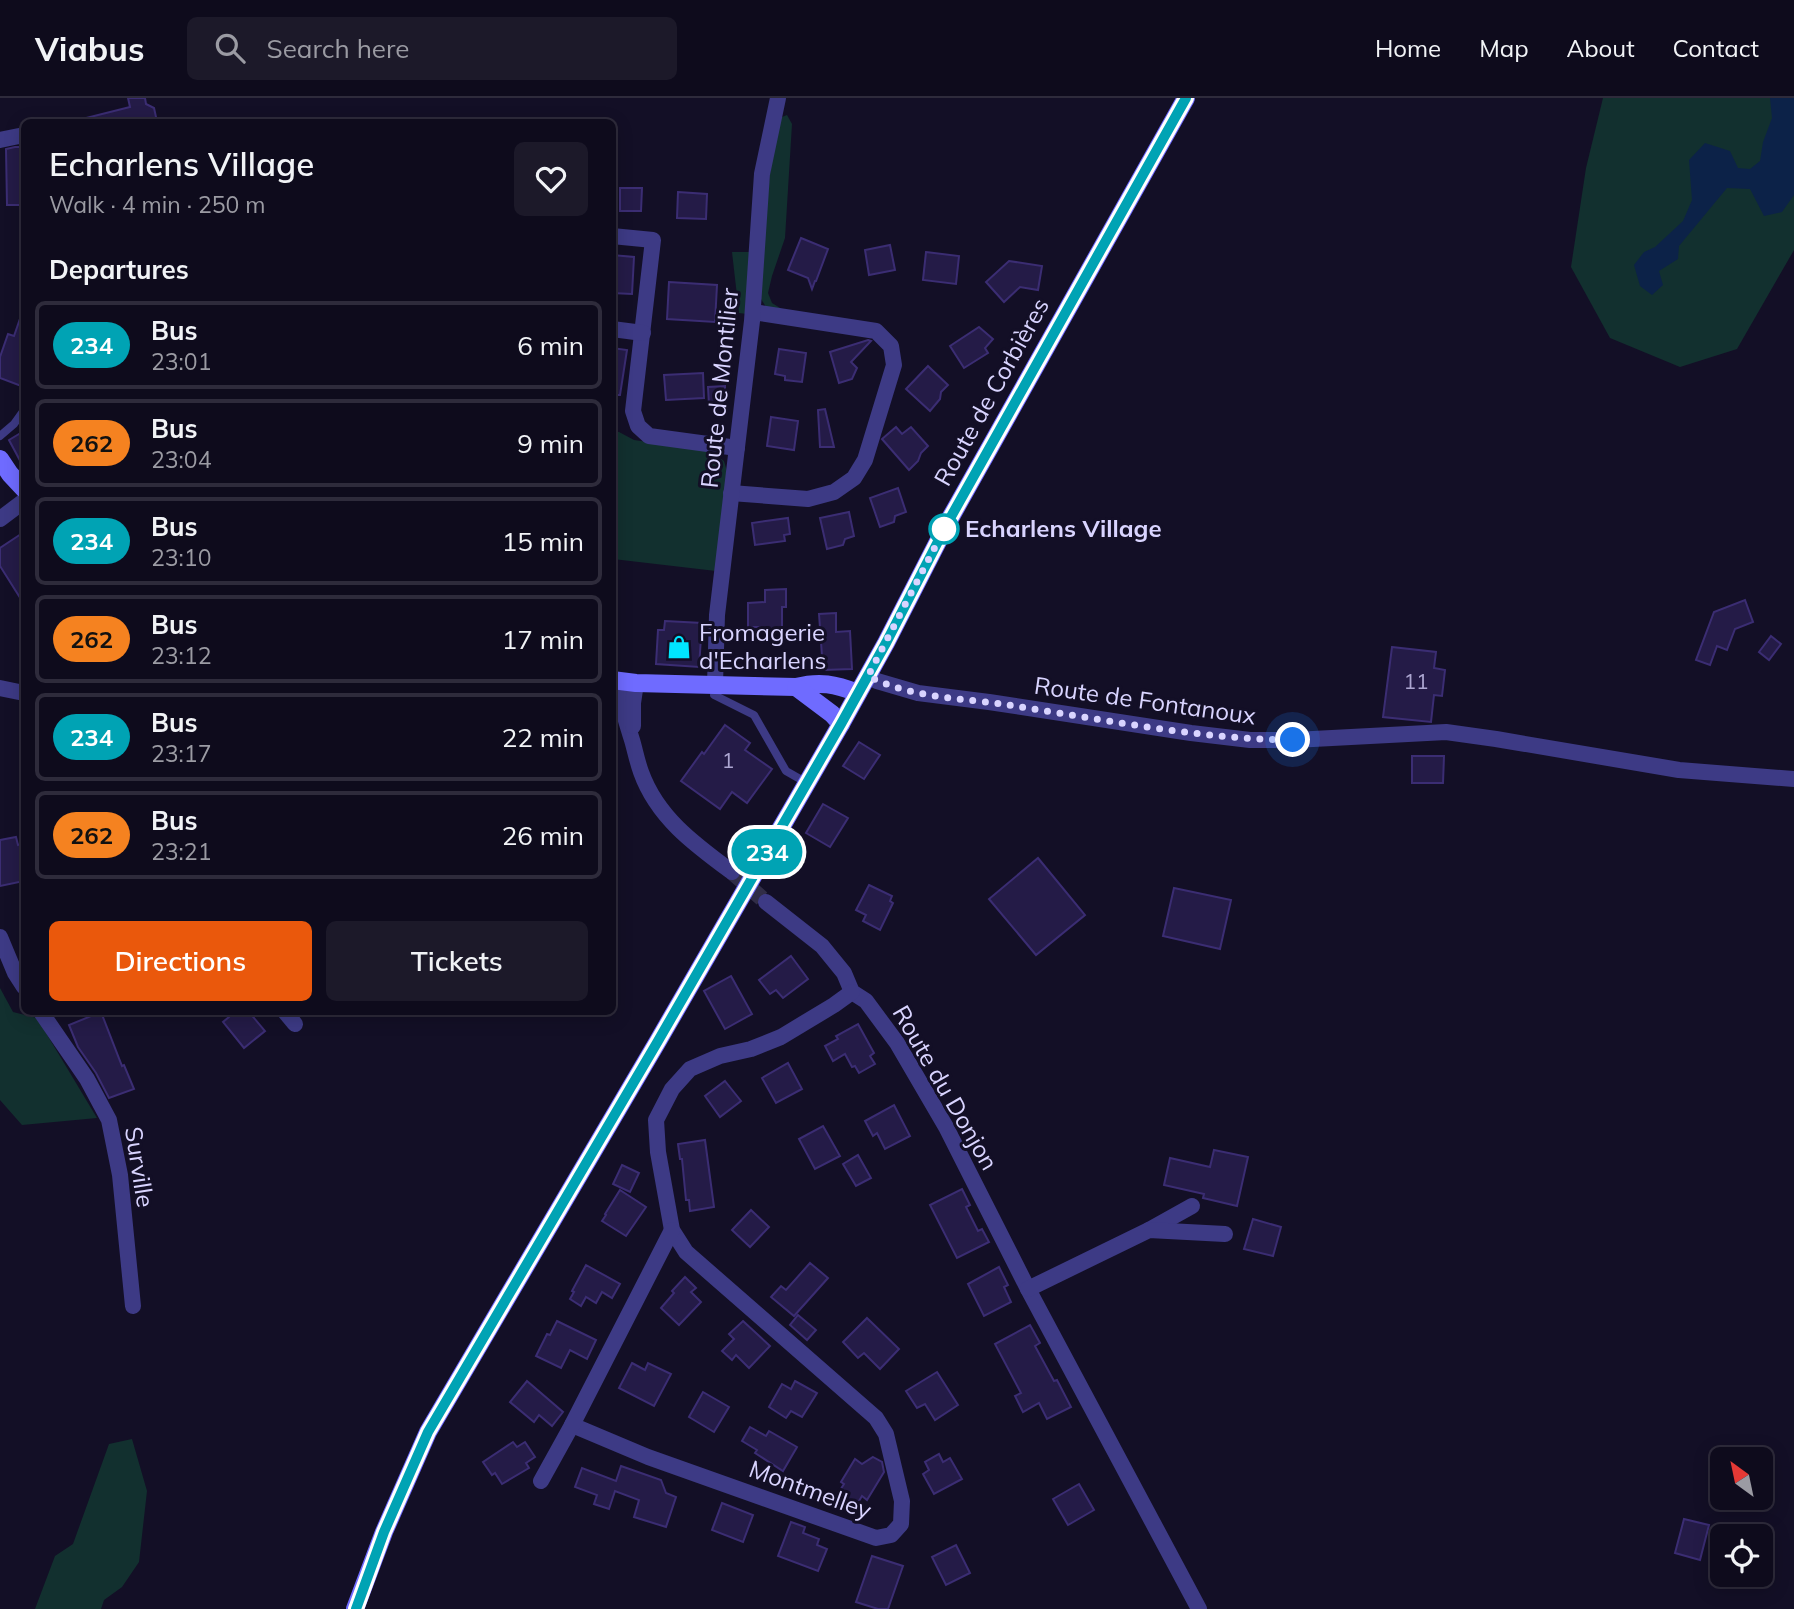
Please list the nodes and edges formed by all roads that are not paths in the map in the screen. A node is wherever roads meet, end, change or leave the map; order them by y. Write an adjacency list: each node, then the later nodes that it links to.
1 (778, 98): 6 (street, Route de Montilier)
2 (1186, 98): 17 (main road, Route de Corbières)
3 (21, 136): 4 (street)
4 (0, 140)
5 (616, 236): 8 (street)
6 (753, 312): 11 (street, Route de Montilier); 14 (street)
7 (616, 330): 8 (street)
8 (643, 333): 11 (street)
9 (21, 414): 10 (lane)
10 (0, 436)
11 (737, 448): 14 (street, Route de Montilier)
12 (0, 459): 13 (main road)
13 (21, 486)
14 (731, 493): 19 (street, Route de Montilier)
15 (21, 503): 16 (street)
16 (0, 519)
17 (868, 676): 23 (main road, Route de Corbières); 25 (street, Route de Fontanoux)
18 (623, 681): 19 (main road); 27 (street)
19 (715, 684): 20 (main road); 26 (lane)
20 (796, 687): 23 (main road); 24 (main road)
21 (0, 688): 22 (street)
22 (21, 692)
23 (858, 693): 24 (main road, Route de Corbières)
24 (841, 724): 26 (main road, Route de Corbières)
25 (1794, 779)
26 (807, 783): 41 (main road, Route de Corbières)
27 (732, 872)
28 (766, 902): 31 (street, Route du Donjon)
29 (0, 937): 30 (street)
30 (21, 981)
31 (852, 992): 34 (street, Montmelley); 37 (street, Route du Donjon)
32 (43, 1015): 38 (street, Surville)
33 (1192, 1206): 35 (street)
34 (672, 1230): 39 (street); 39 (street, Montmelley)
35 (1149, 1230): 36 (street); 37 (street)
36 (1225, 1234)
37 (1028, 1289): 42 (street, Route du Donjon)
38 (134, 1306)
39 (572, 1425): 40 (street)
40 (541, 1481)
41 (355, 1609)
42 (1199, 1609)

